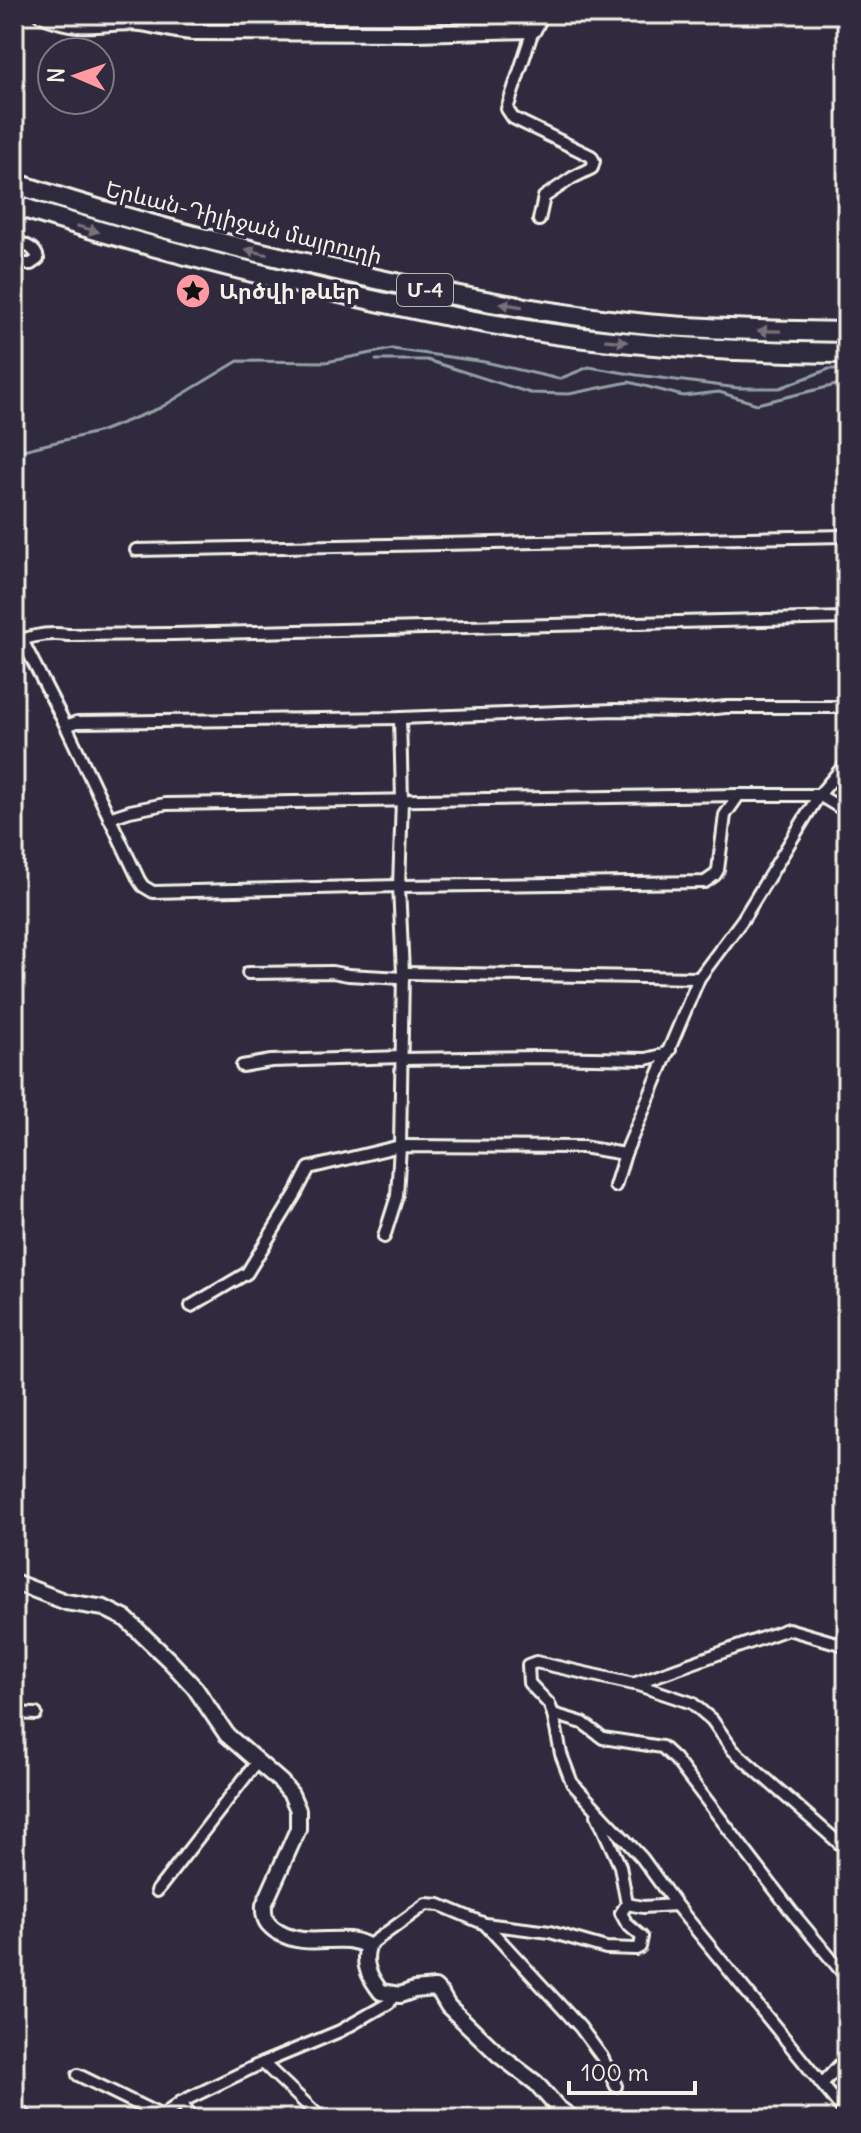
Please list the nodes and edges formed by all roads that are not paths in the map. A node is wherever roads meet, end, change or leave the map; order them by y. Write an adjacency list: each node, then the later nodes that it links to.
1 (41, 14): 3 (street)
2 (541, 14): 3 (street)
3 (533, 30): 6 (street)
4 (14, 183): 9 (highway, Երևան-Դիլիջան մայրուղի / Մ-4, one-way to 4)
5 (14, 205): 10 (highway, Երևան-Դիլիջան մայրուղի / Մ-4, one-way to 10)
6 (539, 220)
7 (14, 240): 8 (street)
8 (14, 264)
9 (847, 332)
10 (847, 353)
11 (847, 536): 12 (street)
12 (136, 550)
13 (847, 618): 14 (street)
14 (18, 642): 17 (street)
15 (847, 707): 16 (street)
16 (400, 718): 17 (street); 21 (street)
17 (66, 726): 23 (street)
18 (847, 762): 20 (street)
19 (739, 795): 20 (street); 21 (street); 24 (street)
20 (819, 795): 22 (street); 27 (street)
21 (402, 800): 23 (street); 24 (street)
22 (847, 812)
23 (109, 818): 24 (street)
24 (399, 886): 26 (street)
25 (248, 973): 26 (street)
26 (403, 975): 27 (street); 29 (street)
27 (699, 978): 28 (street)
28 (670, 1050): 29 (street); 32 (street)
29 (402, 1058): 30 (street); 31 (street)
30 (242, 1066)
31 (400, 1146): 32 (street); 34 (street); 35 (street)
32 (625, 1154): 33 (street)
33 (615, 1186)
34 (384, 1237)
35 (191, 1306)
36 (14, 1582): 42 (street)
37 (847, 1646): 38 (street)
38 (633, 1684): 41 (street); 44 (street)
39 (14, 1713): 40 (street)
40 (36, 1714)
41 (553, 1714): 43 (street); 50 (street)
42 (257, 1762): 45 (street); 49 (street)
43 (592, 1805): 46 (street); 47 (street)
44 (847, 1850)
45 (157, 1891)
46 (627, 1904): 47 (street); 48 (street)
47 (676, 1905): 55 (street)
48 (485, 1924): 49 (street); 56 (street)
49 (368, 1946): 51 (street)
50 (847, 1978)
51 (393, 1994): 53 (street); 64 (street)
52 (847, 2057): 55 (street)
53 (263, 2063): 57 (street); 63 (street)
54 (78, 2075): 60 (street)
55 (822, 2084): 59 (street)
56 (616, 2086)
57 (181, 2102): 60 (street); 62 (street)
58 (14, 2107): 61 (street)
59 (847, 2115)
60 (160, 2117)
61 (29, 2119)
62 (192, 2119)
63 (322, 2119)
64 (573, 2119)

